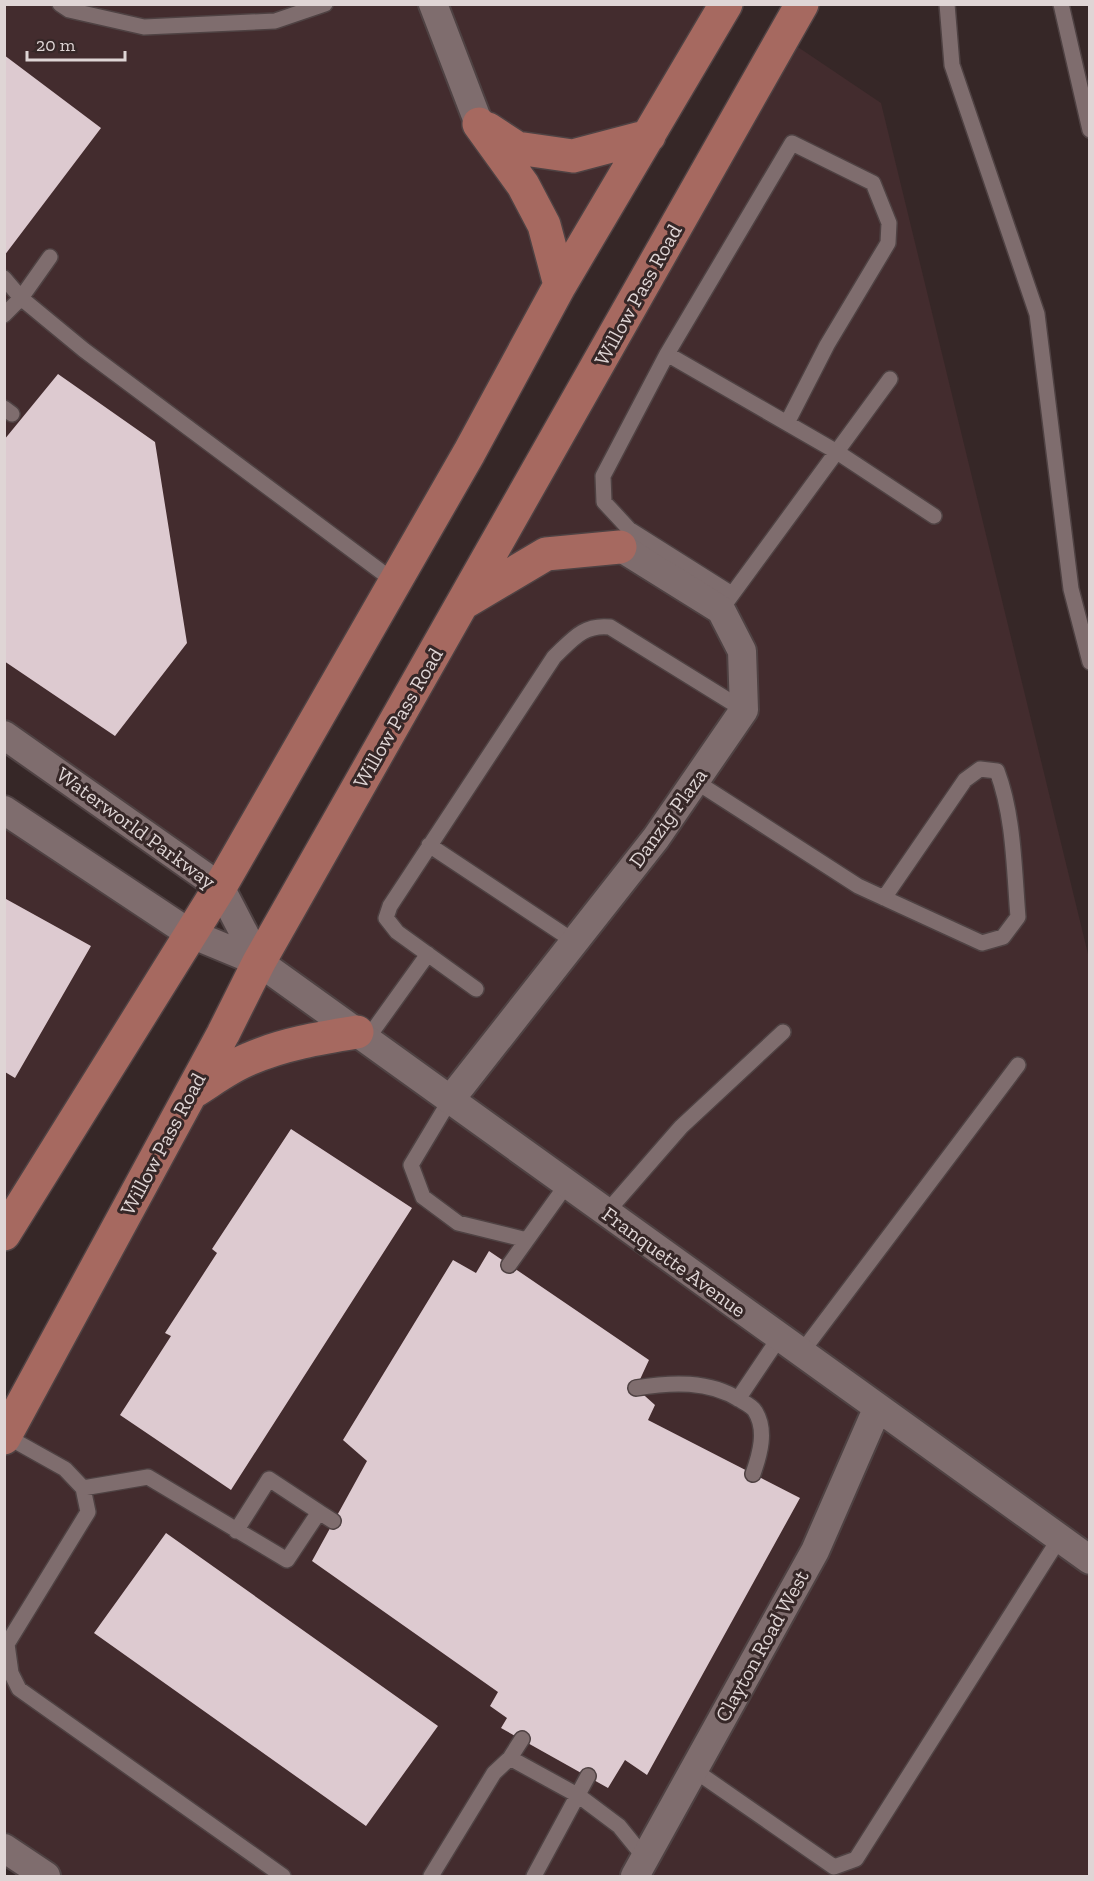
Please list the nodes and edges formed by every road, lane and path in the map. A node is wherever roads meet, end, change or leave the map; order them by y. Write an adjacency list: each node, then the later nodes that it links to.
1 (60, 4): 2 (lane)
2 (325, 4)
3 (433, 4): 8 (street)
4 (726, 4): 10 (main road)
5 (802, 4): 24 (main road, Willow Pass Road)
6 (947, 4): 25 (lane)
7 (1061, 4): 9 (lane)
8 (479, 124): 10 (main road); 13 (main road)
9 (1089, 130)
10 (649, 136): 13 (main road)
11 (50, 257): 14 (lane)
12 (4, 278): 14 (lane)
13 (560, 285): 22 (main road)
14 (21, 298): 15 (lane); 22 (lane)
15 (4, 315)
16 (667, 354): 18 (lane); 18 (lane); 23 (lane)
17 (890, 379): 19 (lane)
18 (787, 423): 19 (lane)
19 (837, 452): 20 (lane); 23 (lane)
20 (934, 516)
21 (620, 547): 23 (street); 24 (main road)
22 (394, 582): 31 (main road)
23 (727, 602): 26 (street)
24 (464, 603): 36 (main road, Willow Pass Road)
25 (1089, 662)
26 (744, 710): 28 (street, Danzig Plaza); 30 (lane)
27 (4, 735): 31 (street, Waterworld Parkway)
28 (695, 781): 32 (lane); 34 (street, Danzig Plaza)
29 (8, 817): 33 (street)
30 (429, 845): 34 (lane); 35 (lane)
31 (220, 887): 33 (main road); 36 (street, Waterworld Parkway)
32 (884, 898): 32 (lane)
33 (189, 933): 36 (street); 45 (main road)
34 (575, 942): 42 (street, Danzig Plaza)
35 (428, 954): 37 (lane); 39 (lane)
36 (259, 962): 39 (street, Franquette Avenue); 41 (main road, Willow Pass Road)
37 (476, 988)
38 (783, 1032): 44 (lane)
39 (362, 1036): 41 (main road); 42 (street, Franquette Avenue)
40 (1018, 1065): 48 (lane)
41 (191, 1093): 52 (main road, Willow Pass Road)
42 (450, 1100): 43 (street, Franquette Avenue); 46 (lane)
43 (567, 1184): 44 (street, Franquette Avenue); 46 (lane)
44 (606, 1213): 48 (street, Franquette Avenue)
45 (4, 1234)
46 (527, 1240): 47 (lane)
47 (509, 1265)
48 (790, 1346): 50 (lane); 51 (street, Franquette Avenue)
49 (636, 1388): 50 (lane)
50 (738, 1399): 53 (lane)
51 (877, 1409): 58 (street, Franquette Avenue); 62 (street, Clayton Road West)
52 (5, 1437): 54 (lane)
53 (753, 1474)
54 (83, 1488): 57 (lane); 68 (lane)
55 (319, 1512): 56 (lane); 57 (lane); 57 (lane)
56 (333, 1521)
57 (236, 1531)
58 (1059, 1539): 59 (street, Franquette Avenue); 62 (lane)
59 (1089, 1560)
60 (522, 1739): 61 (lane)
61 (510, 1758): 64 (lane); 69 (lane)
62 (694, 1770): 66 (street, Clayton Road West)
63 (588, 1776): 64 (lane)
64 (579, 1797): 66 (lane); 70 (lane)
65 (4, 1848): 67 (street)
66 (640, 1868)
67 (46, 1876)
68 (283, 1876)
69 (431, 1876)
70 (534, 1876)

